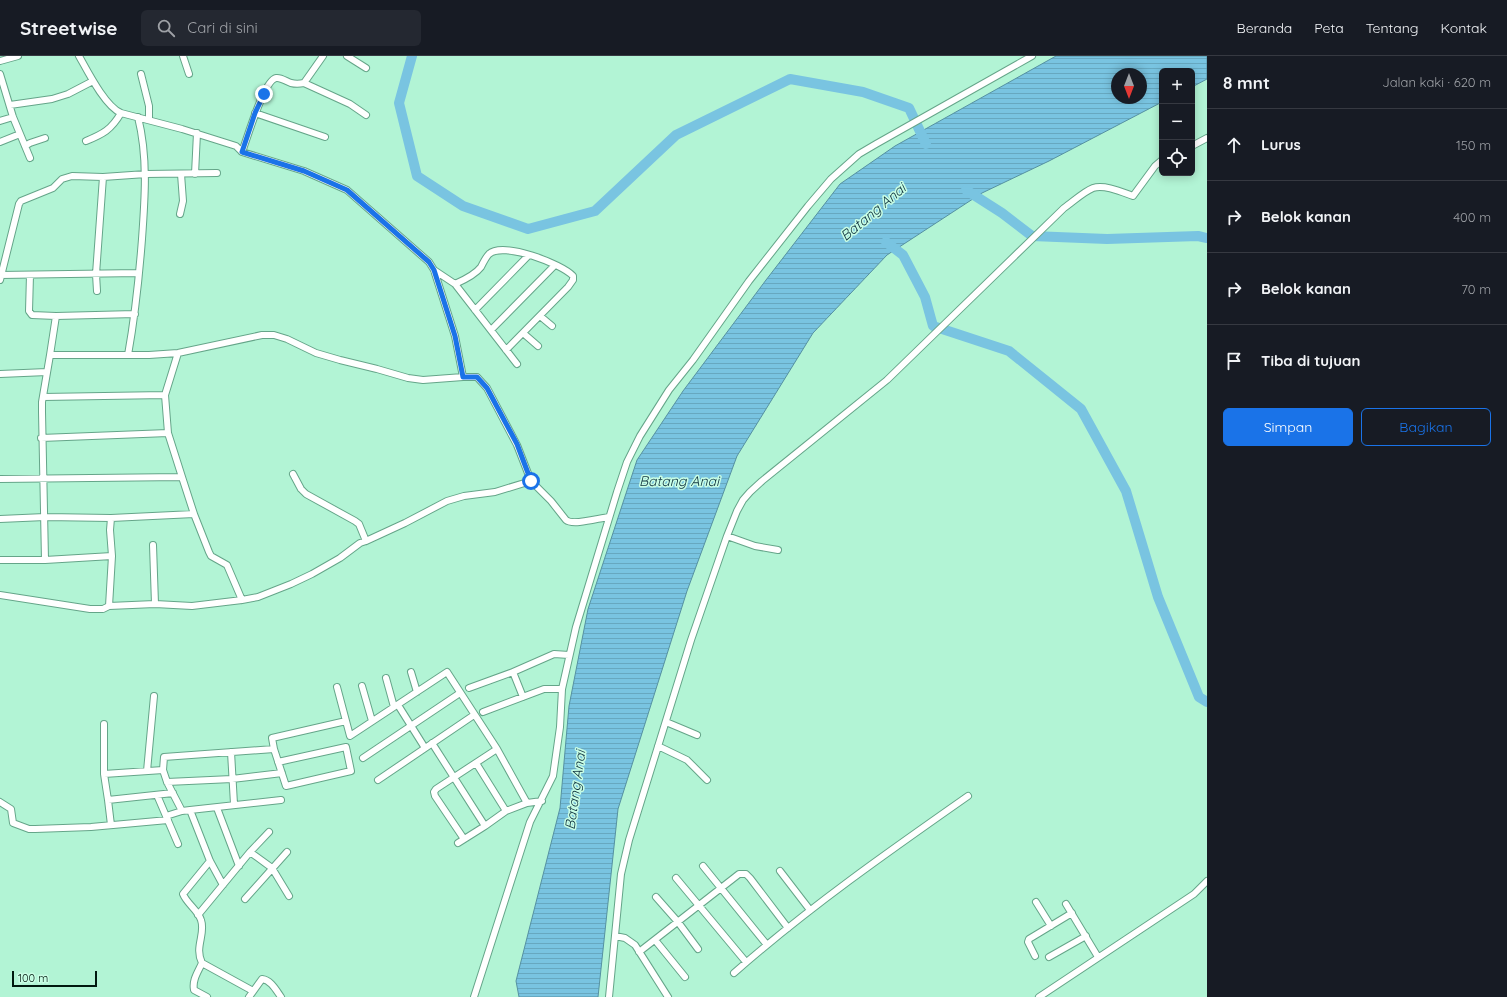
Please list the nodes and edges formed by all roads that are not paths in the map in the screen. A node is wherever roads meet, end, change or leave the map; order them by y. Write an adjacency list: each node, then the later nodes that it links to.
1 (18, 56): 7 (street)
2 (79, 56): 12 (street)
3 (183, 56): 11 (street)
4 (347, 56): 8 (street)
5 (1032, 56): 76 (street)
6 (319, 58): 13 (street)
7 (0, 61)
8 (366, 68)
9 (0, 74): 14 (street)
10 (141, 74): 21 (street)
11 (189, 74)
12 (93, 80): 14 (street); 15 (street)
13 (304, 83): 16 (street); 17 (street)
14 (10, 104): 18 (street)
15 (121, 113): 19 (street); 27 (street)
16 (255, 113): 24 (street); 31 (street)
17 (366, 115)
18 (13, 117): 20 (street); 23 (street)
19 (138, 117): 21 (street); 35 (street)
20 (0, 120)
21 (149, 120): 22 (street)
22 (197, 133): 31 (street); 37 (street)
23 (20, 134): 28 (street); 30 (street)
24 (326, 137)
25 (45, 138): 30 (street)
26 (1207, 138): 29 (street)
27 (86, 141)
28 (0, 142)
29 (1195, 144)
30 (26, 146): 32 (street)
31 (242, 152): 42 (street)
32 (30, 158)
33 (1159, 162): 79 (street)
34 (217, 173): 37 (street)
35 (146, 174): 36 (street); 38 (street); 43 (street)
36 (181, 174): 37 (street); 39 (street)
37 (195, 174)
38 (103, 177): 44 (street); 46 (street)
39 (180, 214)
40 (529, 255): 41 (street); 47 (street); 49 (street)
41 (554, 265): 52 (street); 54 (street)
42 (434, 270): 47 (street); 64 (street)
43 (139, 272): 44 (street); 50 (street)
44 (96, 274): 45 (street); 48 (street)
45 (30, 275): 46 (street); 51 (street)
46 (0, 277)
47 (455, 284): 49 (street)
48 (97, 291)
49 (475, 310): 54 (street)
50 (135, 314): 51 (street); 60 (street)
51 (56, 316): 59 (street)
52 (540, 316): 53 (street); 55 (street)
53 (552, 326)
54 (491, 330): 57 (street)
55 (524, 333): 56 (street); 57 (street)
56 (538, 346)
57 (506, 350): 61 (street)
58 (178, 353): 60 (street); 64 (street); 65 (street)
59 (50, 355): 60 (street); 62 (street)
60 (128, 355)
61 (517, 364)
62 (47, 372): 63 (street); 66 (street)
63 (0, 374)
64 (463, 377): 73 (street)
65 (165, 395): 66 (street); 67 (street)
66 (43, 397): 68 (street)
67 (168, 433): 68 (street); 70 (street)
68 (41, 438): 72 (street)
69 (293, 474): 80 (street)
70 (182, 477): 72 (street); 74 (street)
71 (0, 478): 72 (street)
72 (44, 478): 75 (street)
73 (531, 481): 76 (street); 80 (street)
74 (194, 514): 78 (street); 87 (street)
75 (45, 517): 77 (street); 78 (street); 85 (street)
76 (609, 517): 90 (street)
77 (0, 518)
78 (111, 518): 83 (street)
79 (727, 536): 82 (street); 107 (street)
80 (366, 541): 87 (street)
81 (153, 545): 88 (street)
82 (778, 550)
83 (112, 556): 85 (street); 89 (street)
84 (0, 560): 85 (street)
85 (45, 560)
86 (0, 595): 89 (street)
87 (242, 600): 88 (street)
88 (155, 604): 89 (street)
89 (109, 606)
90 (569, 655): 92 (street); 97 (street)
91 (411, 672): 98 (street)
92 (513, 672): 96 (street); 101 (street)
93 (386, 678): 102 (street)
94 (337, 686): 105 (street)
95 (362, 686): 106 (street)
96 (469, 688)
97 (562, 689): 101 (street); 134 (street)
98 (417, 692): 99 (street); 102 (street)
99 (460, 693): 104 (street); 109 (street)
100 (154, 696): 121 (street)
101 (523, 697): 103 (street)
102 (396, 706): 106 (street); 109 (street)
103 (483, 712)
104 (474, 715): 111 (street); 115 (street)
105 (346, 721): 106 (street); 114 (street)
106 (372, 721)
107 (666, 722): 110 (street); 112 (street)
108 (104, 724): 123 (street)
109 (411, 726): 113 (street); 117 (street)
110 (697, 735)
111 (432, 743): 113 (street); 124 (street)
112 (658, 746): 127 (street); 172 (street)
113 (425, 748): 126 (street)
114 (274, 749): 116 (street); 118 (street)
115 (497, 749): 119 (street); 136 (street)
116 (231, 752): 120 (street); 125 (street)
117 (363, 758)
118 (278, 762): 122 (street); 122 (street)
119 (476, 763): 124 (street); 141 (street)
120 (163, 770): 121 (street); 128 (street)
121 (147, 771): 123 (street)
122 (282, 773): 125 (street)
123 (104, 774): 132 (street)
124 (453, 777): 144 (street); 146 (street)
125 (232, 779): 128 (street); 137 (street)
126 (378, 780)
127 (707, 780)
128 (167, 782): 129 (street)
129 (172, 793): 130 (street); 140 (street)
130 (157, 795): 132 (street); 142 (street)
131 (968, 796): 166 (street)
132 (108, 800): 143 (street)
133 (281, 800): 137 (street)
134 (542, 801): 136 (street); 189 (street)
135 (0, 802): 143 (street)
136 (527, 803): 141 (street)
137 (234, 804): 138 (street)
138 (217, 808): 139 (street); 152 (street)
139 (190, 810): 140 (street); 151 (street)
140 (182, 811): 142 (street)
141 (506, 811): 144 (street)
142 (167, 818): 143 (street); 147 (street)
143 (111, 825)
144 (485, 826): 146 (street)
145 (269, 832): 149 (street)
146 (464, 839): 148 (street)
147 (178, 844)
148 (458, 844)
149 (250, 852): 152 (street); 154 (street)
150 (287, 852): 154 (street)
151 (210, 861): 158 (street); 168 (street)
152 (238, 866): 158 (street)
153 (703, 866): 159 (street)
154 (272, 868): 160 (street); 162 (street)
155 (780, 871): 166 (street)
156 (676, 878): 165 (street)
157 (1207, 881): 180 (street)
158 (222, 885): 168 (street)
159 (721, 889): 165 (street); 171 (street); 175 (street)
160 (289, 896)
161 (656, 897): 169 (street)
162 (245, 899)
163 (1036, 902): 170 (street)
164 (1066, 904): 167 (street)
165 (699, 906): 169 (street); 181 (street)
166 (810, 910): 171 (street)
167 (1072, 913): 170 (street); 173 (street)
168 (198, 915): 182 (street)
169 (678, 922): 174 (street); 176 (street)
170 (1051, 926): 178 (street)
171 (788, 928): 175 (street)
172 (615, 936): 177 (street); 190 (street)
173 (1086, 936): 179 (street); 180 (street)
174 (655, 940): 177 (street); 184 (street)
175 (767, 945): 181 (street)
176 (698, 949)
177 (639, 952): 191 (street)
178 (1035, 956)
179 (1049, 957)
180 (1098, 957): 192 (street)
181 (746, 962): 183 (street)
182 (202, 963): 185 (street); 186 (street)
183 (734, 973)
184 (684, 978)
185 (253, 991): 187 (street); 188 (street)
186 (207, 997)
187 (249, 997)
188 (281, 997)
189 (474, 997)
190 (609, 997)
191 (668, 997)
192 (1039, 997)

